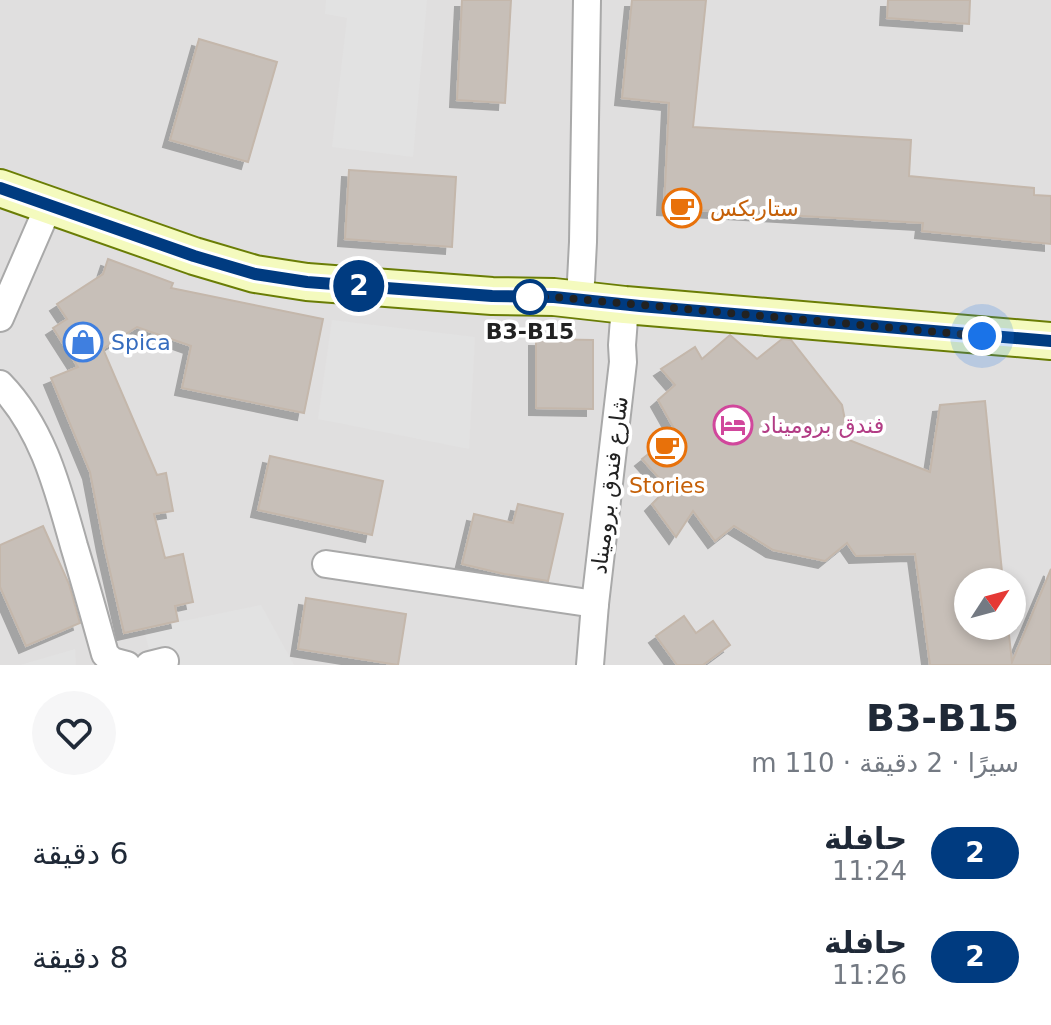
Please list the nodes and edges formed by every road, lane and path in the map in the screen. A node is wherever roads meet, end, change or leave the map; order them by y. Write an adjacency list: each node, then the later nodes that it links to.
1 (587, 0): 4 (street)
2 (0, 188): 3 (street)
3 (49, 205): 4 (street); 6 (street)
4 (580, 300): 5 (street)
5 (625, 305): 7 (street); 10 (street, شارع فندق بروميناد)
6 (0, 318)
7 (1051, 341)
8 (0, 384): 11 (street)
9 (326, 564): 10 (street)
10 (595, 604): 12 (street, شارع فندق بروميناد)
11 (106, 661)
12 (590, 665)

